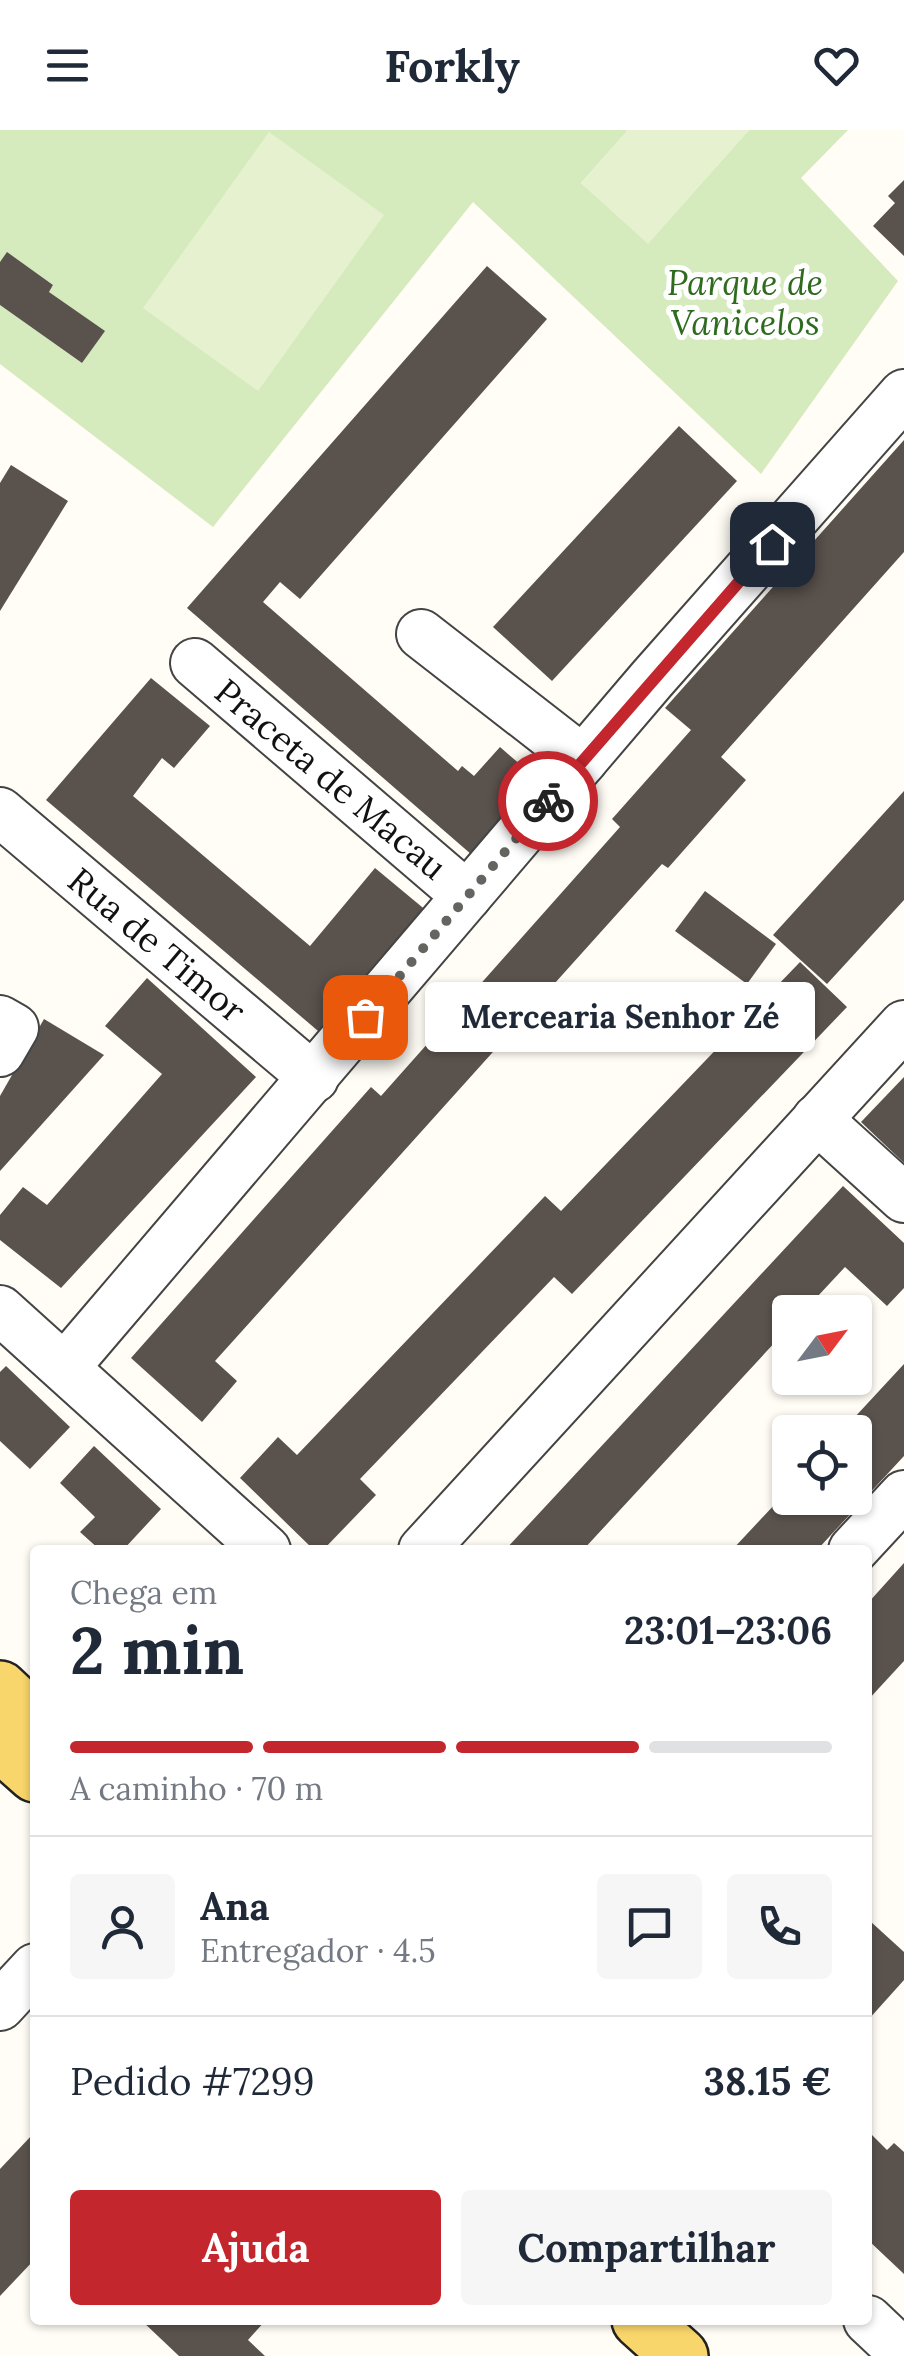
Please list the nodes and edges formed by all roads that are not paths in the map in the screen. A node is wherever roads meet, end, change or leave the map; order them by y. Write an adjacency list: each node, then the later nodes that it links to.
1 (904, 394): 4 (street)
2 (421, 634): 4 (street)
3 (194, 663): 6 (street, Praceta de Macau)
4 (583, 760): 6 (street)
5 (0, 812): 10 (street, Rua de Timor)
6 (467, 896): 10 (street)
7 (0, 1020): 9 (street)
8 (904, 1025): 11 (street)
9 (0, 1052)
10 (314, 1078): 14 (street)
11 (817, 1119): 12 (street); 17 (street)
12 (904, 1198)
13 (0, 1310): 14 (street)
14 (65, 1367): 16 (street)
15 (904, 1495): 18 (street)
16 (261, 1545)
17 (428, 1545)
18 (858, 1545)
19 (0, 1690): 20 (main road)
20 (30, 1717)
21 (0, 1743): 22 (main road)
22 (30, 1770)
23 (30, 1973): 24 (street)
24 (0, 2006)
25 (872, 2324): 28 (street)
26 (646, 2325): 29 (main road)
27 (691, 2325): 30 (main road)
28 (904, 2354)
29 (680, 2356)
30 (725, 2356)

